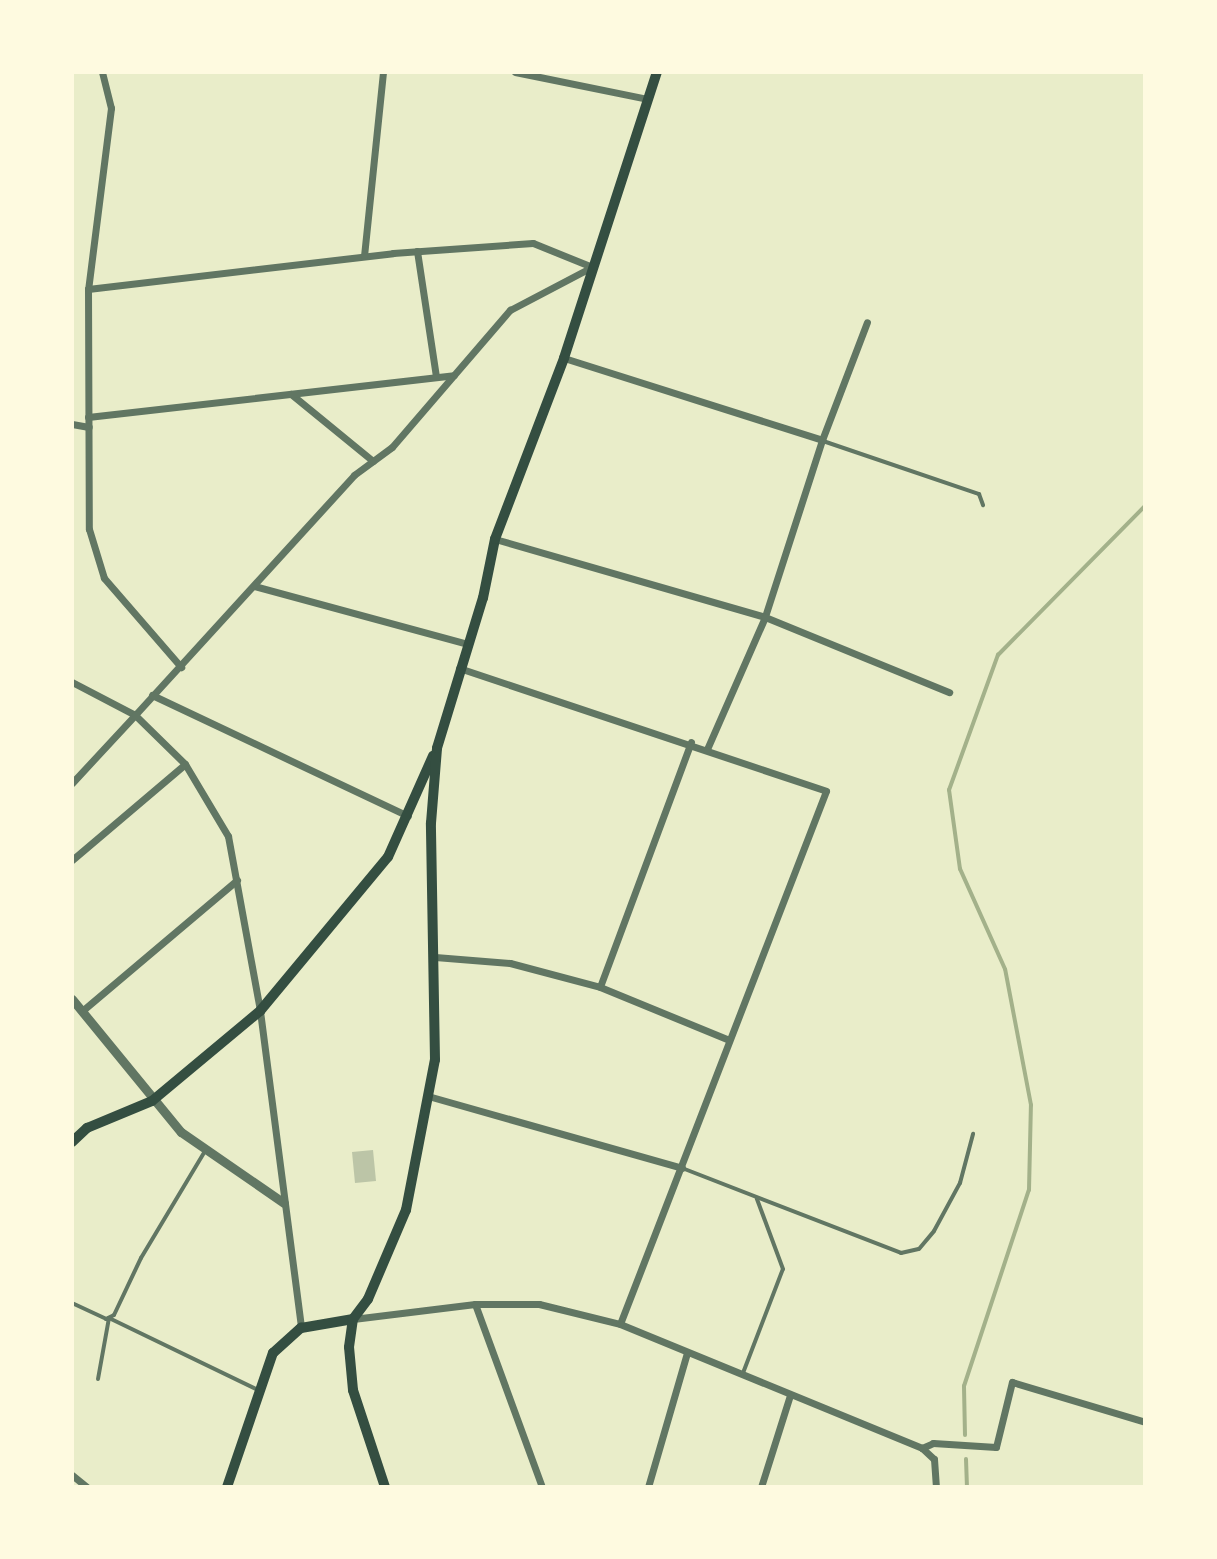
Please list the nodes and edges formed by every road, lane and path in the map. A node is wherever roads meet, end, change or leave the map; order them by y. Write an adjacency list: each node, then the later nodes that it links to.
1 (102, 72): 9 (street)
2 (383, 72): 7 (street)
3 (515, 72): 5 (street)
4 (657, 72): 5 (main road)
5 (648, 99): 8 (main road)
6 (417, 251): 7 (street); 8 (street); 13 (street)
7 (364, 256): 9 (street)
8 (592, 267): 11 (main road); 12 (street)
9 (88, 289): 15 (street)
10 (867, 322): 18 (street)
11 (564, 358): 18 (street); 21 (main road)
12 (454, 375): 13 (street); 19 (street)
13 (436, 377): 14 (street)
14 (291, 394): 15 (street); 19 (street)
15 (88, 417): 17 (street)
16 (72, 424): 17 (street)
17 (89, 427): 25 (street)
18 (822, 440): 20 (lane); 23 (street)
19 (373, 461): 22 (street)
20 (983, 505)
21 (495, 539): 23 (street); 24 (main road)
22 (254, 586): 24 (street); 25 (street)
23 (765, 617): 28 (street); 33 (street)
24 (467, 644): 26 (main road)
25 (181, 667): 29 (street)
26 (459, 668): 31 (street); 32 (main road)
27 (72, 682): 30 (street)
28 (949, 692)
29 (152, 695): 30 (street); 36 (street)
30 (135, 715): 34 (street); 35 (street)
31 (691, 742): 33 (street); 40 (street)
32 (437, 748): 36 (main road); 39 (main road)
33 (707, 749): 44 (street)
34 (185, 764): 37 (street); 38 (street)
35 (72, 783)
36 (408, 816): 43 (main road)
37 (72, 860)
38 (237, 880): 42 (street); 43 (street)
39 (435, 957): 40 (street); 45 (main road)
40 (600, 987): 44 (street)
41 (72, 999): 42 (street)
42 (82, 1011): 46 (street)
43 (260, 1011): 46 (main road); 52 (street)
44 (729, 1040): 50 (street)
45 (428, 1096): 50 (street); 56 (main road)
46 (152, 1101): 48 (main road); 49 (street)
47 (973, 1134): 51 (lane)
48 (72, 1142)
49 (206, 1149): 52 (street); 55 (lane)
50 (682, 1168): 51 (lane); 57 (street)
51 (756, 1198): 60 (lane)
52 (284, 1203): 58 (street)
53 (72, 1303): 55 (lane)
54 (475, 1304): 56 (street); 57 (street); 70 (street)
55 (109, 1318): 61 (lane); 62 (lane)
56 (353, 1319): 58 (main road); 69 (main road)
57 (620, 1324): 59 (street)
58 (301, 1328): 62 (main road)
59 (687, 1353): 60 (street); 71 (street)
60 (742, 1375): 63 (street)
61 (98, 1379)
62 (258, 1390): 68 (main road)
63 (790, 1395): 65 (street); 72 (street)
64 (1145, 1422): 65 (street)
65 (922, 1448): 73 (street)
66 (72, 1475): 67 (street)
67 (87, 1487)
68 (227, 1487)
69 (385, 1487)
70 (542, 1487)
71 (648, 1487)
72 (761, 1487)
73 (936, 1487)

